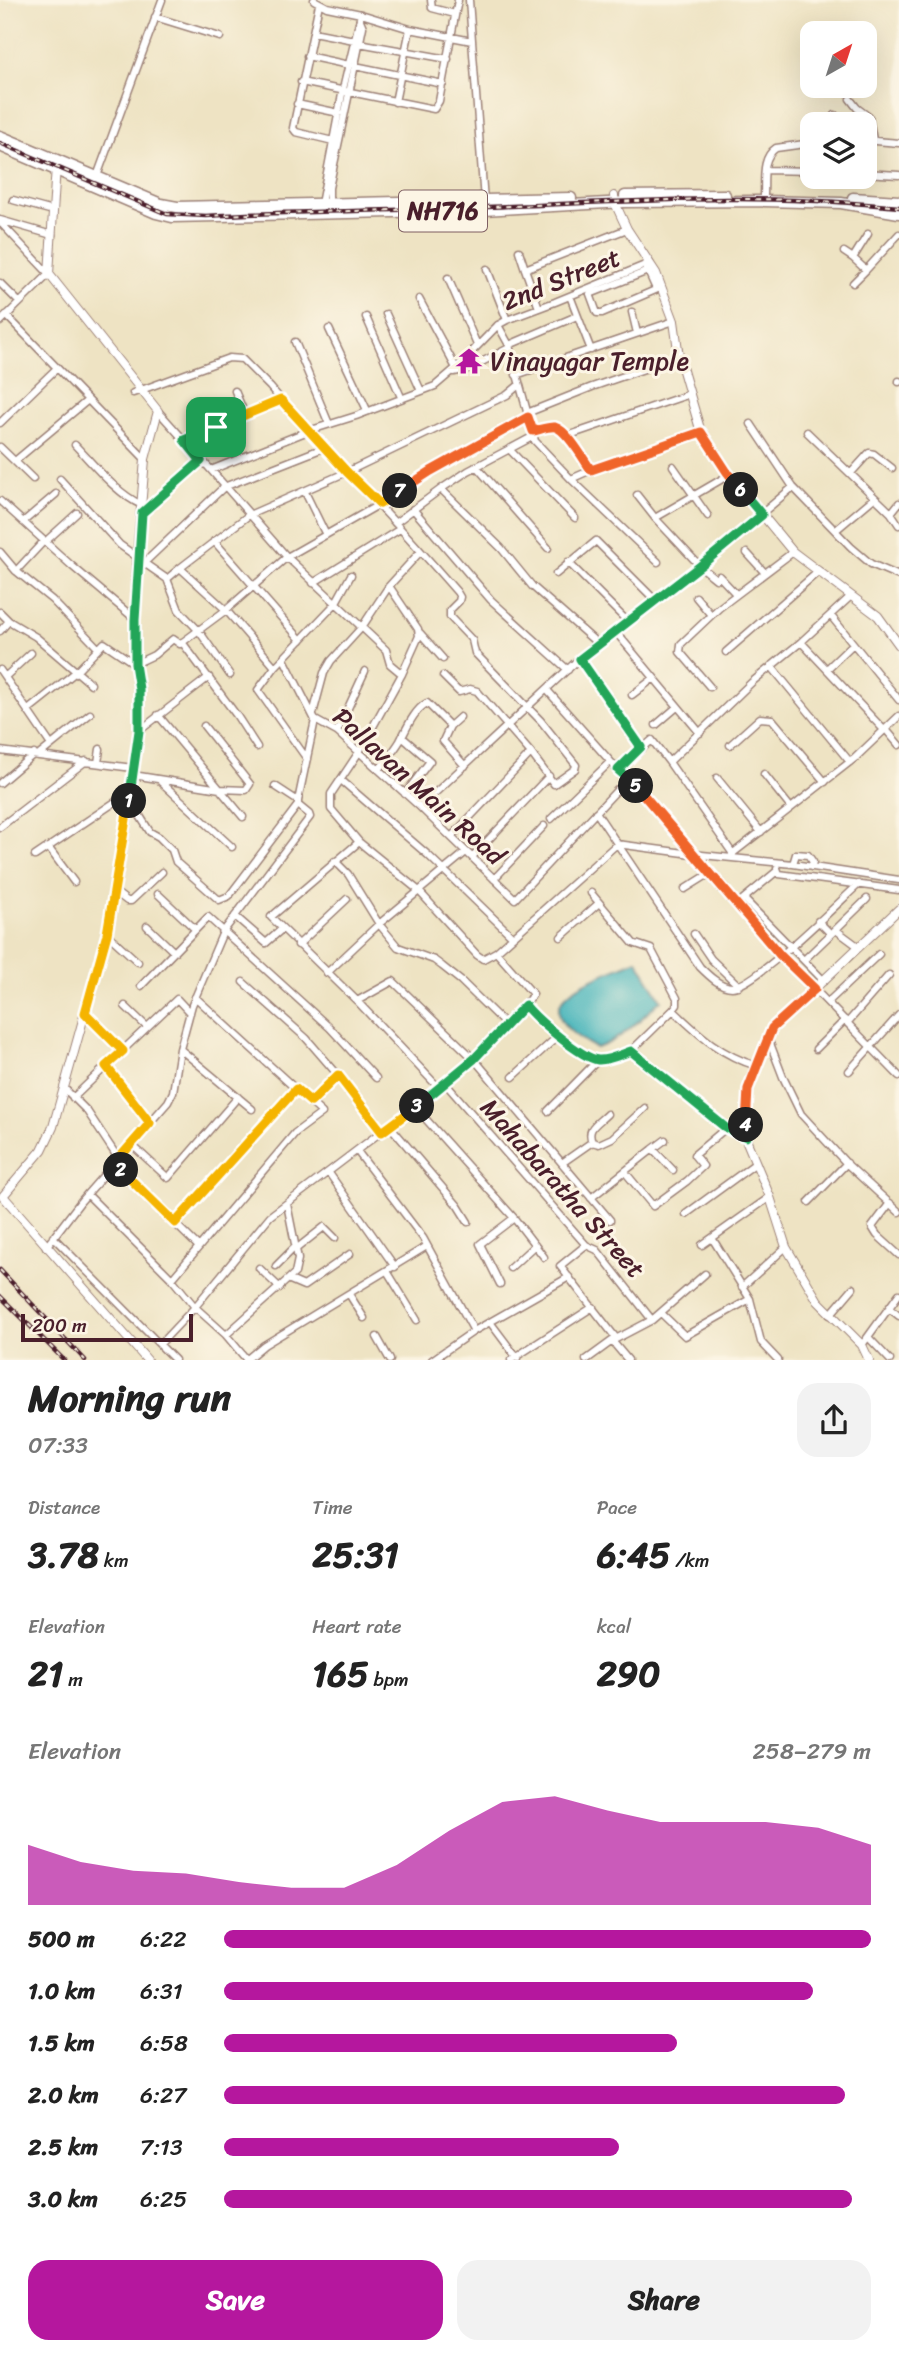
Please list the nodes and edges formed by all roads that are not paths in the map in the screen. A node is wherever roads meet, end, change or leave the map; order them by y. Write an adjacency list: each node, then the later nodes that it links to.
1 (162, 0): 8 (street)
2 (431, 0): 6 (street)
3 (458, 0): 6 (street)
4 (469, 0): 13 (street)
5 (317, 2): 7 (street); 10 (street)
6 (456, 13): 12 (street)
7 (361, 17): 9 (street); 14 (street)
8 (155, 18): 11 (street); 40 (street)
9 (410, 29): 12 (street); 15 (street)
10 (313, 32): 14 (street); 16 (street)
11 (220, 37)
12 (452, 38): 13 (street); 17 (street)
13 (472, 41): 46 (street)
14 (357, 42): 15 (street); 18 (street)
15 (405, 52): 17 (street); 19 (street)
16 (307, 56): 18 (street); 20 (street)
17 (448, 59): 21 (street)
18 (352, 66): 19 (street); 22 (street)
19 (400, 76): 21 (street); 24 (street)
20 (301, 82): 22 (street); 25 (street)
21 (443, 84): 24 (street)
22 (346, 92): 24 (street); 27 (street); 34 (street)
23 (850, 99): 26 (street)
24 (395, 102)
25 (297, 104): 27 (street); 30 (street)
26 (862, 112)
27 (338, 113): 30 (street)
28 (0, 136): 35 (highway, NH716)
29 (877, 140): 31 (street)
30 (333, 141): 34 (street)
31 (899, 143)
32 (800, 145): 36 (street)
33 (0, 146): 35 (highway, NH716)
34 (334, 151): 44 (street)
35 (61, 168): 40 (highway, NH716); 47 (street)
36 (765, 170): 37 (street); 41 (street)
37 (800, 171)
38 (877, 174): 39 (street)
39 (899, 175)
40 (95, 181): 44 (highway, NH716); 46 (highway, NH716)
41 (764, 195): 43 (highway, NH716); 45 (highway, NH716)
42 (13, 200): 47 (street)
43 (899, 201)
44 (325, 204): 46 (highway, NH716)
45 (618, 204): 46 (highway, NH716); 48 (highway, NH716); 50 (street)
46 (484, 205)
47 (53, 211): 53 (street)
48 (899, 213)
49 (0, 221): 53 (street); 61 (street)
50 (626, 229): 57 (street); 59 (street)
51 (868, 234): 56 (street)
52 (899, 234): 60 (street)
53 (52, 235): 61 (street)
54 (519, 251): 59 (street)
55 (844, 251): 56 (street)
56 (853, 258): 60 (street)
57 (648, 266): 65 (street); 65 (street); 66 (street, 2nd Street)
58 (487, 269): 75 (street)
59 (525, 269): 69 (street)
60 (866, 270): 64 (street)
61 (49, 274): 68 (street); 90 (street)
62 (448, 278): 82 (street)
63 (0, 284): 68 (street)
64 (853, 284)
65 (658, 289): 76 (street)
66 (570, 296): 69 (street, 2nd Street); 73 (street)
67 (419, 299): 87 (street)
68 (19, 302): 72 (street)
69 (539, 308): 75 (street, 2nd Street)
70 (632, 312): 80 (street)
71 (386, 314): 92 (street)
72 (6, 315): 77 (street); 86 (street)
73 (577, 316): 83 (street); 84 (street)
74 (366, 317): 95 (street)
75 (507, 320): 78 (street, 2nd Street)
76 (674, 321): 80 (street); 85 (street)
77 (0, 322)
78 (498, 325): 82 (street, 2nd Street); 83 (street)
79 (329, 330): 99 (street)
80 (638, 333): 84 (street)
81 (295, 342): 104 (street)
82 (477, 345): 87 (street, 2nd Street)
83 (509, 346): 87 (street); 88 (street)
84 (591, 350): 88 (street)
85 (679, 357): 94 (street); 102 (street)
86 (57, 368): 96 (street); 103 (street)
87 (454, 370): 92 (street, 2nd Street)
88 (516, 375): 89 (street)
89 (519, 385): 102 (street); 125 (street)
90 (142, 390): 93 (street); 97 (street); 100 (street)
91 (236, 391): 101 (street)
92 (421, 391): 95 (street, 2nd Street)
93 (133, 393)
94 (690, 394): 108 (street); 111 (street)
95 (401, 397): 99 (street, 2nd Street)
96 (88, 400): 117 (street); 118 (street)
97 (281, 400): 101 (street); 107 (street)
98 (207, 407): 106 (street)
99 (367, 410): 104 (street, 2nd Street)
100 (158, 411): 112 (street); 117 (street)
101 (245, 415): 106 (street)
102 (528, 415): 110 (street); 141 (street)
103 (0, 423)
104 (329, 424): 107 (street, 2nd Street)
105 (751, 424): 132 (street)
106 (216, 427): 112 (street)
107 (308, 431): 115 (street); 123 (street, 2nd Street)
108 (701, 432): 124 (street); 127 (street)
109 (807, 432): 126 (street)
110 (533, 433): 111 (street); 116 (street); 130 (street)
111 (567, 436): 124 (street)
112 (184, 440): 119 (street)
113 (75, 445): 142 (street)
114 (0, 447): 118 (street)
115 (326, 447): 125 (street); 131 (street)
116 (509, 449): 120 (street); 149 (street)
117 (145, 459): 142 (street)
118 (15, 461): 128 (street)
119 (201, 461): 123 (street); 142 (street)
120 (477, 466): 133 (street); 159 (street)
121 (673, 466): 137 (street)
122 (892, 468): 126 (street)
123 (211, 470): 131 (street)
124 (591, 470): 130 (street)
125 (347, 472): 134 (street); 141 (street)
126 (851, 473): 138 (street)
127 (729, 475): 137 (street); 147 (street)
128 (33, 479)
129 (60, 479): 167 (street)
130 (571, 480): 166 (street)
131 (224, 487): 146 (street); 167 (street)
132 (793, 487): 147 (street); 155 (street)
133 (441, 489): 143 (street); 200 (street)
134 (305, 492): 146 (street); 156 (street)
135 (56, 494): 151 (street)
136 (637, 495): 150 (street)
137 (694, 496): 148 (street); 150 (street)
138 (874, 498): 145 (street); 155 (street)
139 (0, 500): 151 (street)
140 (899, 503): 145 (street)
141 (380, 504): 152 (street); 156 (street)
142 (142, 509): 167 (street)
143 (413, 509): 152 (street); 214 (street)
144 (77, 513): 157 (street)
145 (891, 513): 153 (street)
146 (249, 515): 158 (street); 164 (street)
147 (762, 515): 162 (street); 168 (street)
148 (708, 516)
149 (575, 518)
150 (656, 518): 168 (street)
151 (23, 522): 157 (street)
152 (394, 523): 154 (street)
153 (899, 526)
154 (400, 529): 161 (street); 177 (street)
155 (836, 530): 175 (street)
156 (327, 534): 164 (street)
157 (44, 541): 170 (street); 189 (street)
158 (214, 541): 169 (street); 178 (street)
159 (548, 548)
160 (0, 552): 170 (street)
161 (420, 552): 179 (street); 228 (street)
162 (793, 552): 171 (street); 172 (street)
163 (747, 554): 172 (street)
164 (287, 556): 177 (street); 178 (street)
165 (568, 562): 173 (street); 183 (street); 191 (street)
166 (658, 562)
167 (139, 563): 176 (street); 189 (street)
168 (700, 566): 180 (street); 183 (street)
169 (180, 568): 176 (street); 185 (street)
170 (16, 571): 203 (street)
171 (819, 571): 181 (street); 204 (street)
172 (765, 573): 180 (street)
173 (555, 574)
174 (351, 575): 184 (street)
175 (899, 576)
176 (167, 579): 194 (street)
177 (313, 583): 184 (street)
178 (254, 586): 185 (street); 197 (street)
179 (389, 586): 192 (street); 196 (street)
180 (736, 594): 187 (street)
181 (852, 596): 188 (street); 202 (street)
182 (696, 597): 187 (street)
183 (655, 600): 191 (street)
184 (335, 604): 192 (street); 197 (street)
185 (226, 611): 194 (street); 211 (street)
186 (0, 612): 190 (street)
187 (711, 615): 224 (street)
188 (831, 616): 199 (street); 201 (street)
189 (135, 620): 209 (street)
190 (9, 621): 193 (street); 215 (street)
191 (628, 622): 195 (street)
192 (362, 627): 217 (street); 234 (street)
193 (0, 631)
194 (199, 631): 198 (street); 218 (street)
195 (615, 631): 200 (street); 222 (street)
196 (420, 633): 207 (street); 217 (street)
197 (301, 640): 206 (street)
198 (182, 642): 209 (street); 221 (street)
199 (801, 642): 210 (street); 212 (street)
200 (598, 644): 208 (street)
201 (852, 645): 212 (street); 227 (street)
202 (899, 645)
203 (97, 648): 209 (street); 215 (street)
204 (726, 652)
205 (31, 653): 220 (street)
206 (284, 659): 211 (street); 234 (street, Pallavan Main Road)
207 (443, 659)
208 (580, 659): 214 (street); 249 (street)
209 (135, 664): 240 (street)
210 (771, 666): 243 (street); 259 (street)
211 (275, 667): 255 (street)
212 (827, 669): 241 (street)
213 (0, 670): 220 (street)
214 (568, 670): 225 (street)
215 (77, 671): 223 (street); 230 (street)
216 (365, 671): 242 (street)
217 (402, 674): 252 (street)
218 (230, 675)
219 (443, 676): 239 (street)
220 (5, 677): 230 (street)
221 (209, 677): 232 (street); 248 (street)
222 (654, 678): 226 (street); 229 (street)
223 (91, 684)
224 (710, 687)
225 (547, 690): 228 (street); 257 (street)
226 (632, 695)
227 (899, 700)
228 (528, 707): 239 (street); 266 (street)
229 (677, 707): 236 (street); 243 (street)
230 (28, 710): 245 (street)
231 (90, 714): 245 (street)
232 (158, 715): 240 (street); 273 (street)
233 (899, 716): 241 (street)
234 (314, 717): 242 (street, Pallavan Main Road); 255 (street)
235 (460, 717): 238 (street)
236 (656, 725)
237 (204, 726): 273 (street)
238 (450, 726): 244 (street); 261 (street)
239 (507, 726): 253 (street); 261 (street)
240 (139, 731): 264 (street)
241 (886, 731): 247 (street); 259 (street)
242 (337, 732): 252 (street, Pallavan Main Road)
243 (699, 733): 258 (street)
244 (402, 737): 262 (street); 275 (street)
245 (51, 745): 254 (street)
246 (730, 745): 270 (street)
247 (899, 745)
248 (257, 747)
249 (641, 747): 258 (street); 263 (street)
250 (100, 749): 260 (street)
251 (0, 751): 254 (street)
252 (359, 752): 262 (street, Pallavan Main Road); 269 (street)
253 (531, 753): 266 (street); 286 (street)
254 (36, 755): 256 (street); 271 (street)
255 (307, 759): 277 (street)
256 (86, 761): 260 (street); 284 (street)
257 (610, 762): 263 (street); 282 (street)
258 (669, 762): 294 (street)
259 (850, 762): 270 (street)
260 (98, 763): 264 (street)
261 (465, 766): 278 (street)
262 (379, 770): 275 (street, Pallavan Main Road)
263 (618, 770): 292 (street)
264 (133, 772): 268 (street); 276 (street)
265 (764, 774): 279 (street)
266 (549, 776): 295 (street)
267 (717, 778): 285 (street)
268 (160, 780): 273 (street); 290 (street)
269 (341, 780): 287 (street); 300 (street)
270 (825, 782): 279 (street)
271 (0, 783)
272 (275, 786): 277 (street)
273 (220, 789): 281 (street)
274 (617, 789): 280 (street)
275 (405, 793): 278 (street, Pallavan Main Road)
276 (129, 796): 277 (street); 289 (street); 312 (street)
277 (298, 803): 321 (street)
278 (420, 807): 286 (street, Pallavan Main Road)
279 (791, 808): 285 (street)
280 (596, 812): 288 (street); 304 (street, Pallavan Main Road)
281 (243, 817)
282 (551, 819)
283 (544, 826): 304 (street)
284 (0, 827)
285 (761, 832): 294 (street)
286 (451, 837): 291 (street, Pallavan Main Road)
287 (359, 842): 296 (street); 309 (street)
288 (617, 844): 292 (street); 331 (street); 347 (street)
289 (48, 847): 293 (street); 306 (street)
290 (232, 847)
291 (466, 852): 295 (street, Pallavan Main Road); 300 (street)
292 (692, 854): 294 (street); 302 (street)
293 (35, 856)
294 (730, 856): 298 (street)
295 (472, 857): 304 (street, Pallavan Main Road)
296 (335, 861): 323 (street); 326 (street)
297 (793, 864): 298 (street); 299 (street); 299 (street)
298 (779, 867): 307 (street); 316 (street)
299 (811, 867): 303 (street)
300 (444, 871): 309 (street); 331 (street)
301 (162, 872): 312 (street)
302 (709, 874): 310 (street); 319 (street)
303 (876, 877): 305 (street); 308 (street)
304 (494, 879)
305 (899, 880)
306 (75, 882)
307 (859, 884): 308 (street); 322 (street)
308 (876, 887): 311 (street)
309 (418, 890): 323 (street); 337 (street)
310 (685, 890)
311 (899, 890)
312 (114, 891): 329 (street)
313 (591, 893): 318 (street)
314 (158, 894): 325 (street)
315 (347, 899): 333 (street)
316 (744, 899): 319 (street); 334 (street)
317 (867, 899): 328 (street)
318 (599, 904): 332 (street); 354 (street)
319 (736, 905): 339 (street)
320 (899, 909): 335 (street)
321 (235, 916): 326 (street); 327 (street)
322 (818, 921): 328 (street); 334 (street)
323 (379, 924): 342 (street); 359 (street)
324 (147, 926): 336 (street)
325 (195, 929): 327 (street); 336 (street)
326 (282, 929): 333 (street, Mahabaratha Street)
327 (223, 932): 349 (street); 376 (street)
328 (833, 932): 335 (street); 340 (street)
329 (107, 934): 341 (street); 355 (street)
330 (694, 934): 347 (street)
331 (513, 937): 337 (street)
332 (561, 937)
333 (298, 945): 342 (street, Mahabaratha Street)
334 (790, 946): 339 (street); 340 (street)
335 (859, 947): 344 (street)
336 (173, 951): 346 (street)
337 (496, 952): 352 (street)
338 (878, 954): 351 (street)
339 (780, 955): 347 (street); 348 (street)
340 (804, 960): 344 (street)
341 (138, 961)
342 (327, 973): 350 (street, Mahabaratha Street)
343 (889, 975): 358 (street)
344 (824, 981): 348 (street)
345 (243, 982): 374 (street)
346 (141, 986)
347 (739, 986)
348 (815, 989): 351 (street); 362 (street)
349 (195, 997): 356 (street); 379 (street)
350 (356, 1001): 368 (street); 377 (street, Mahabaratha Street)
351 (828, 1002): 358 (street)
352 (525, 1005): 359 (street); 361 (street)
353 (125, 1006): 360 (street)
354 (673, 1010): 367 (street); 371 (street)
355 (85, 1013): 366 (street); 378 (street)
356 (190, 1013): 360 (street); 364 (street)
357 (899, 1015): 363 (street)
358 (846, 1021): 363 (street); 365 (street)
359 (506, 1025): 368 (street)
360 (147, 1027): 366 (street)
361 (558, 1036): 369 (street); 375 (street)
362 (768, 1038): 371 (street); 401 (street)
363 (872, 1047): 372 (street); 373 (street)
364 (180, 1049): 380 (street); 388 (street)
365 (816, 1049)
366 (123, 1051): 370 (street)
367 (631, 1051): 369 (street); 390 (street)
368 (474, 1059): 377 (street); 399 (street)
369 (598, 1060): 386 (street)
370 (106, 1066): 381 (street); 388 (street)
371 (757, 1066): 392 (street)
372 (849, 1071)
373 (898, 1071)
374 (338, 1075): 382 (street); 391 (street)
375 (513, 1077)
376 (376, 1078)
377 (442, 1086): 383 (street); 422 (street, Mahabaratha Street)
378 (64, 1088): 381 (street); 406 (street)
379 (296, 1089): 382 (street); 417 (street)
380 (238, 1097): 385 (street); 395 (street)
381 (73, 1098): 398 (street)
382 (311, 1102): 424 (street)
383 (415, 1107): 389 (street); 414 (street)
384 (645, 1108): 394 (street)
385 (252, 1109)
386 (548, 1111)
387 (607, 1114): 394 (street)
388 (150, 1123): 395 (street)
389 (390, 1126): 391 (street); 416 (street)
390 (726, 1128): 392 (street); 403 (street)
391 (382, 1132): 397 (street)
392 (746, 1137): 400 (street)
393 (665, 1140): 396 (street)
394 (593, 1142): 399 (street)
395 (131, 1144): 398 (street)
396 (653, 1149): 402 (street); 403 (street)
397 (357, 1151): 404 (street); 425 (street)
398 (116, 1161): 405 (street); 417 (street)
399 (562, 1163): 408 (street)
400 (757, 1163): 407 (street); 413 (street)
401 (847, 1163): 409 (street); 410 (street)
402 (673, 1170)
403 (625, 1172): 408 (street)
404 (329, 1173): 411 (street); 433 (street)
405 (88, 1194): 418 (street); 439 (street)
406 (2, 1195): 426 (street)
407 (771, 1197): 420 (street); 428 (street)
408 (592, 1198): 415 (street)
409 (809, 1202)
410 (890, 1203): 412 (street); 430 (street)
411 (287, 1204): 427 (street); 448 (street)
412 (899, 1212)
413 (686, 1214)
414 (514, 1218): 421 (street); 441 (street)
415 (610, 1220)
416 (468, 1222)
417 (175, 1223): 424 (street)
418 (53, 1237): 426 (street); 463 (street)
419 (335, 1238): 427 (street)
420 (712, 1238): 423 (street); 442 (street)
421 (535, 1245): 431 (street); 435 (street)
422 (586, 1245): 438 (street); 456 (street, Mahabaratha Street)
423 (702, 1245)
424 (198, 1246): 439 (street)
425 (427, 1246): 433 (street); 458 (street)
426 (46, 1247): 467 (street)
427 (296, 1247): 432 (street); 440 (street)
428 (786, 1247): 442 (street); 452 (street)
429 (350, 1254): 440 (street)
430 (899, 1255)
431 (544, 1257)
432 (276, 1266)
433 (395, 1267): 436 (street)
434 (259, 1268): 443 (street)
435 (510, 1268)
436 (387, 1271): 445 (street); 455 (street)
437 (705, 1274): 451 (street)
438 (569, 1277): 449 (street); 457 (street)
439 (172, 1279): 448 (street)
440 (290, 1280): 443 (street)
441 (500, 1284)
442 (742, 1287): 447 (street)
443 (280, 1288): 459 (street)
444 (853, 1288): 452 (street)
445 (349, 1294): 454 (street); 469 (street)
446 (899, 1294): 450 (street)
447 (750, 1300): 451 (street); 473 (street)
448 (195, 1307): 459 (street); 463 (street)
449 (593, 1307): 462 (street); 466 (street)
450 (890, 1308): 453 (street); 461 (street)
451 (661, 1312): 456 (street)
452 (830, 1315): 464 (street)
453 (899, 1316)
454 (364, 1318)
455 (417, 1320)
456 (652, 1320): 462 (street)
457 (491, 1322): 458 (street); 466 (street)
458 (474, 1331): 465 (street)
459 (226, 1335): 469 (street)
460 (377, 1337): 470 (street)
461 (869, 1338): 464 (street); 475 (street)
462 (614, 1339): 471 (street); 472 (street)
463 (160, 1344): 468 (street)
464 (862, 1345): 474 (street)
465 (435, 1359)
466 (515, 1359)
467 (147, 1360)
468 (175, 1360)
469 (247, 1360)
470 (390, 1360)
471 (586, 1360)
472 (628, 1360)
473 (778, 1360)
474 (869, 1360)
475 (890, 1360)

